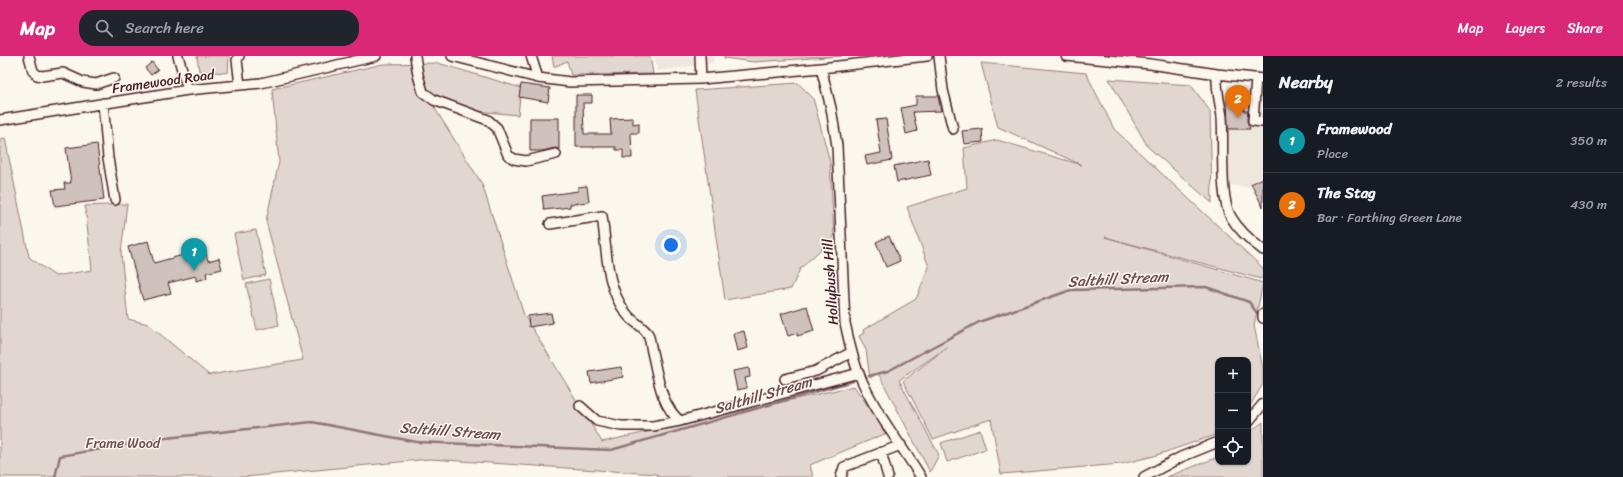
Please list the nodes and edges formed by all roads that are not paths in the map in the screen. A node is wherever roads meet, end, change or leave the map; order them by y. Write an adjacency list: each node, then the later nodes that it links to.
1 (29, 56): 15 (street)
2 (178, 56): 20 (street)
3 (239, 56): 19 (street)
4 (376, 56): 19 (street, Framewood Road)
5 (415, 56): 25 (street)
6 (452, 56): 16 (street)
7 (531, 56): 16 (street)
8 (700, 56): 17 (street)
9 (927, 56): 13 (street)
10 (939, 56): 24 (street)
11 (1066, 56): 12 (street)
12 (1150, 60): 14 (street)
13 (821, 68): 17 (street); 31 (street, Hollybush Hill)
14 (1216, 74): 18 (street); 28 (street)
15 (114, 78)
16 (538, 78): 17 (street)
17 (701, 79)
18 (1259, 79): 23 (street)
19 (240, 85): 20 (street, Framewood Road)
20 (188, 90): 21 (street, Framewood Road)
21 (103, 103): 22 (street, Framewood Road); 26 (street)
22 (0, 120)
23 (1263, 122)
24 (953, 129)
25 (556, 154)
26 (116, 200)
27 (550, 224): 37 (street)
28 (1263, 250)
29 (1263, 314): 30 (street)
30 (1263, 318)
31 (852, 352): 32 (street, Hollybush Hill); 33 (street)
32 (859, 373): 37 (street); 39 (street, Hollybush Hill)
33 (785, 379)
34 (1263, 404): 36 (street)
35 (580, 406): 37 (street)
36 (1251, 418)
37 (680, 421)
38 (1215, 443): 44 (street)
39 (902, 445): 40 (street); 43 (street, Hollybush Hill)
40 (881, 452): 41 (street); 42 (street)
41 (841, 477)
42 (888, 477)
43 (921, 477)
44 (1144, 477)

